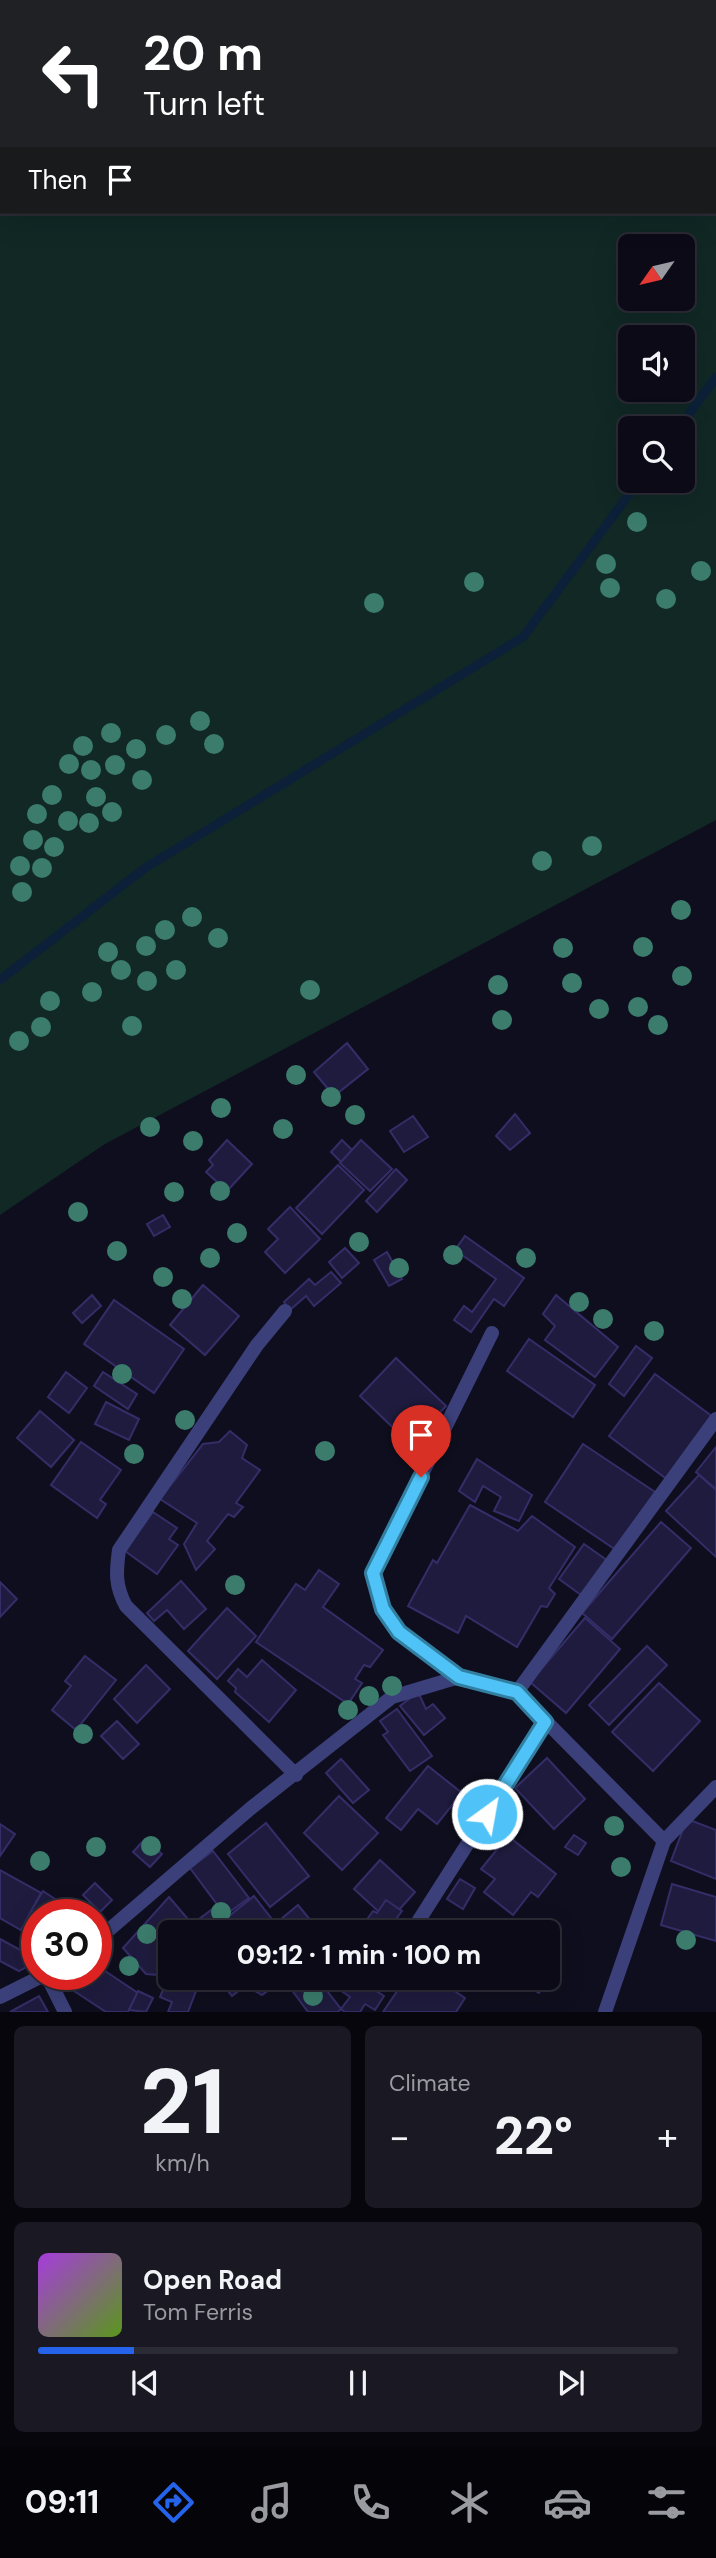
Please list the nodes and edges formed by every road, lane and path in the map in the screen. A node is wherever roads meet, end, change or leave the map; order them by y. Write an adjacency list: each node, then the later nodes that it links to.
1 (285, 1311): 7 (street)
2 (492, 1333): 4 (street)
3 (716, 1419): 5 (street)
4 (459, 1677): 5 (street); 7 (street)
5 (517, 1692): 6 (street)
6 (545, 1722): 9 (street); 10 (street)
7 (296, 1775): 11 (street)
8 (716, 1787): 9 (street)
9 (664, 1841): 16 (street)
10 (419, 1920)
11 (112, 1927)
12 (21, 1986): 14 (street)
13 (54, 1990): 15 (street)
14 (0, 1997)
15 (65, 2012)
16 (606, 2012)

